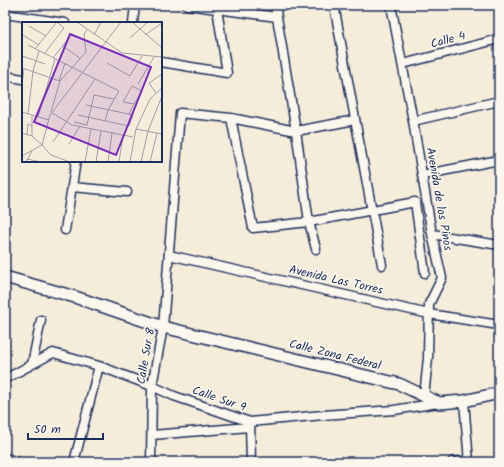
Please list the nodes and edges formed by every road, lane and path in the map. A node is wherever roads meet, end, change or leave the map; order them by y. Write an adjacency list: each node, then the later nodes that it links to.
1 (136, 5): 10 (street)
2 (186, 5): 6 (street)
3 (275, 5): 8 (street)
4 (334, 5): 18 (street)
5 (391, 5): 13 (street, Avenida de los Pinos)
6 (217, 9): 8 (street); 12 (street)
7 (5, 14): 9 (street)
8 (277, 18): 20 (street)
9 (58, 22)
10 (133, 22)
11 (499, 38): 13 (street, Calle 4)
12 (162, 62)
13 (403, 64): 19 (street, Avenida de los Pinos)
14 (5, 76): 15 (street)
15 (22, 79)
16 (499, 101): 19 (street)
17 (231, 118): 20 (street); 27 (street); 32 (street, Calle Sur 8)
18 (355, 120): 20 (street); 26 (street)
19 (413, 121): 23 (street, Avenida de los Pinos)
20 (296, 131): 27 (street)
21 (499, 160): 23 (street)
22 (76, 162): 24 (street)
23 (422, 175): 29 (street, Avenida de los Pinos)
24 (72, 186): 25 (street); 28 (street)
25 (127, 192)
26 (372, 210): 27 (street); 33 (street); 34 (street)
27 (309, 222): 31 (street)
28 (65, 230)
29 (432, 234): 30 (street); 36 (street, Avenida de los Pinos)
30 (499, 245)
31 (316, 249)
32 (169, 255): 36 (street, Avenida Las Torres); 39 (street, Calle Sur 8)
33 (382, 265)
34 (425, 273)
35 (5, 277): 39 (main road)
36 (429, 314): 38 (street, Avenida Las Torres); 45 (street, Avenida de los Pinos)
37 (41, 320): 40 (street)
38 (499, 326)
39 (163, 327): 43 (street, Calle Sur 8); 45 (main road, Calle Zona Federal)
40 (32, 364): 41 (street, Calle Sur 9); 42 (street, Calle Sur 9)
41 (99, 366): 43 (street, Calle Sur 9); 53 (street)
42 (5, 378)
43 (152, 386): 48 (street, Calle Sur 9); 49 (street, Calle Sur 8)
44 (499, 393): 46 (main road, Calle Zona Federal)
45 (424, 397): 47 (main road, Calle Zona Federal)
46 (464, 401): 47 (main road, Calle Zona Federal); 51 (street)
47 (439, 403): 48 (street, Calle Sur 9)
48 (249, 425): 49 (street); 55 (street)
49 (152, 435): 54 (street, Calle Sur 8)
50 (5, 458): 52 (street)
51 (469, 461): 56 (street)
52 (18, 462)
53 (74, 462)
54 (151, 462)
55 (251, 462)
56 (452, 462)

